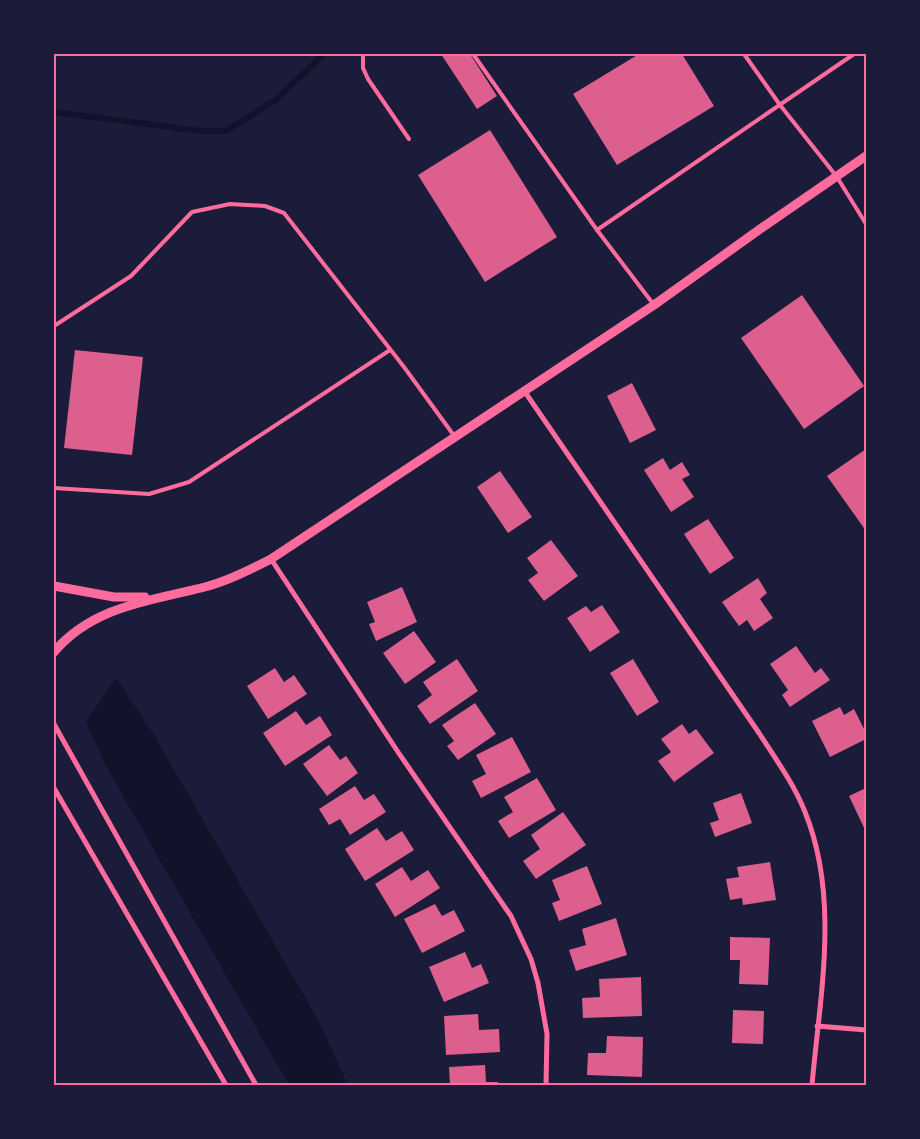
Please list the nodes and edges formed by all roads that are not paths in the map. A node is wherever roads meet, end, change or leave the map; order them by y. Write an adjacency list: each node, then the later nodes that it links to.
1 (363, 54): 6 (lane)
2 (473, 54): 10 (lane)
3 (744, 54): 5 (lane)
4 (854, 54): 5 (lane)
5 (780, 104): 8 (lane); 10 (lane)
6 (409, 139)
7 (866, 156): 8 (street)
8 (837, 177): 9 (lane); 11 (street)
9 (866, 224)
10 (597, 230): 11 (lane)
11 (654, 306): 14 (street)
12 (54, 326): 13 (lane)
13 (390, 350): 15 (lane); 16 (lane)
14 (525, 392): 15 (street); 23 (street)
15 (455, 436): 17 (street)
16 (54, 488)
17 (272, 559): 19 (street); 27 (street)
18 (54, 586): 19 (street)
19 (158, 596): 20 (street)
20 (54, 652)
21 (54, 724): 26 (street)
22 (54, 788): 25 (street)
23 (817, 1026): 24 (street); 28 (street)
24 (866, 1030)
25 (226, 1085)
26 (256, 1085)
27 (546, 1085)
28 (812, 1085)

